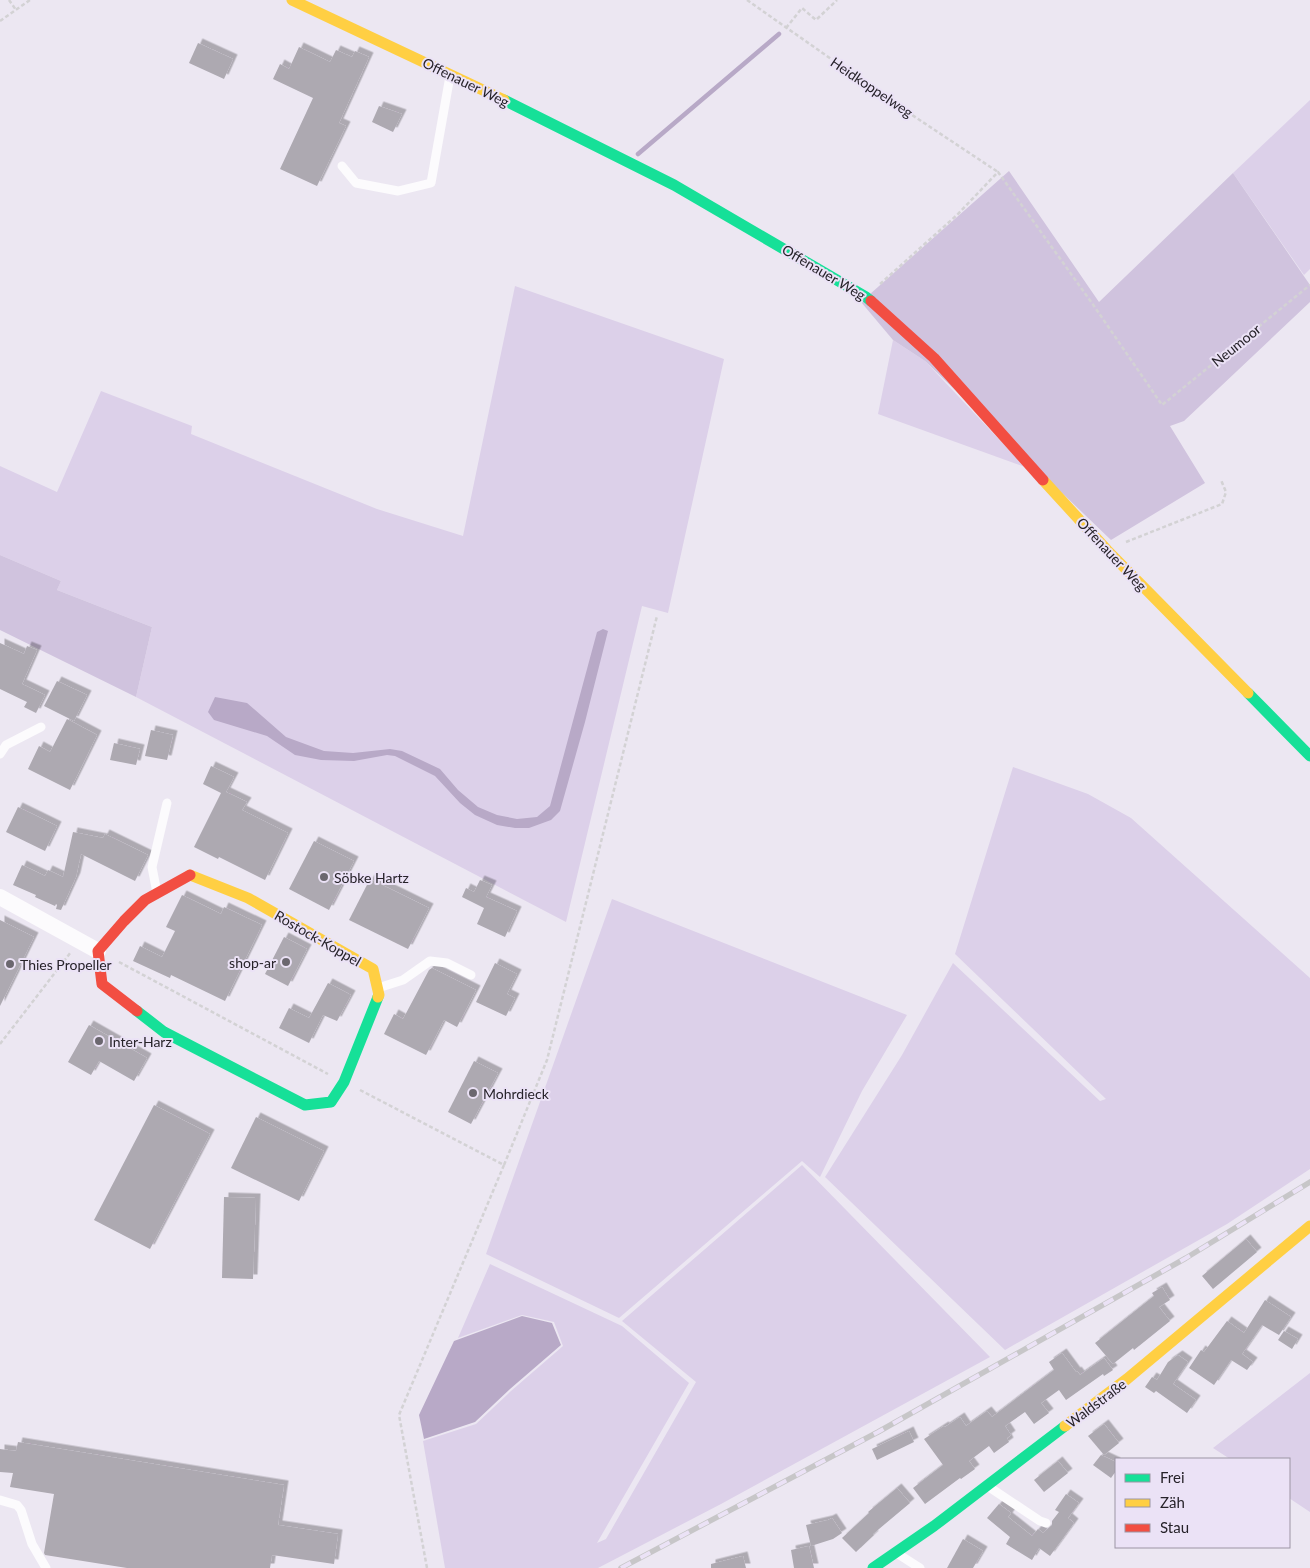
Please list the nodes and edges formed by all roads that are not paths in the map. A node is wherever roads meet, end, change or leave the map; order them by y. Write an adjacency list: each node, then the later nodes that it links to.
1 (292, 0): 2 (street, Offenauer Weg)
2 (451, 74): 3 (lane); 6 (street, Offenauer Weg)
3 (342, 166)
4 (41, 727): 5 (lane)
5 (0, 754)
6 (1310, 756)
7 (167, 802): 8 (lane)
8 (157, 893): 10 (street, Rostock-Koppel); 12 (street, Rostock-Koppel)
9 (0, 897): 10 (street)
10 (98, 951): 12 (street)
11 (470, 975): 12 (lane)
12 (378, 988)
13 (1310, 1226): 14 (street, Waldstraße)
14 (987, 1486): 16 (lane); 17 (street, Waldstraße)
15 (0, 1500): 18 (lane)
16 (1046, 1523)
17 (896, 1552): 19 (street, Waldstraße); 20 (lane)
18 (46, 1568)
19 (873, 1568)
20 (920, 1568)

